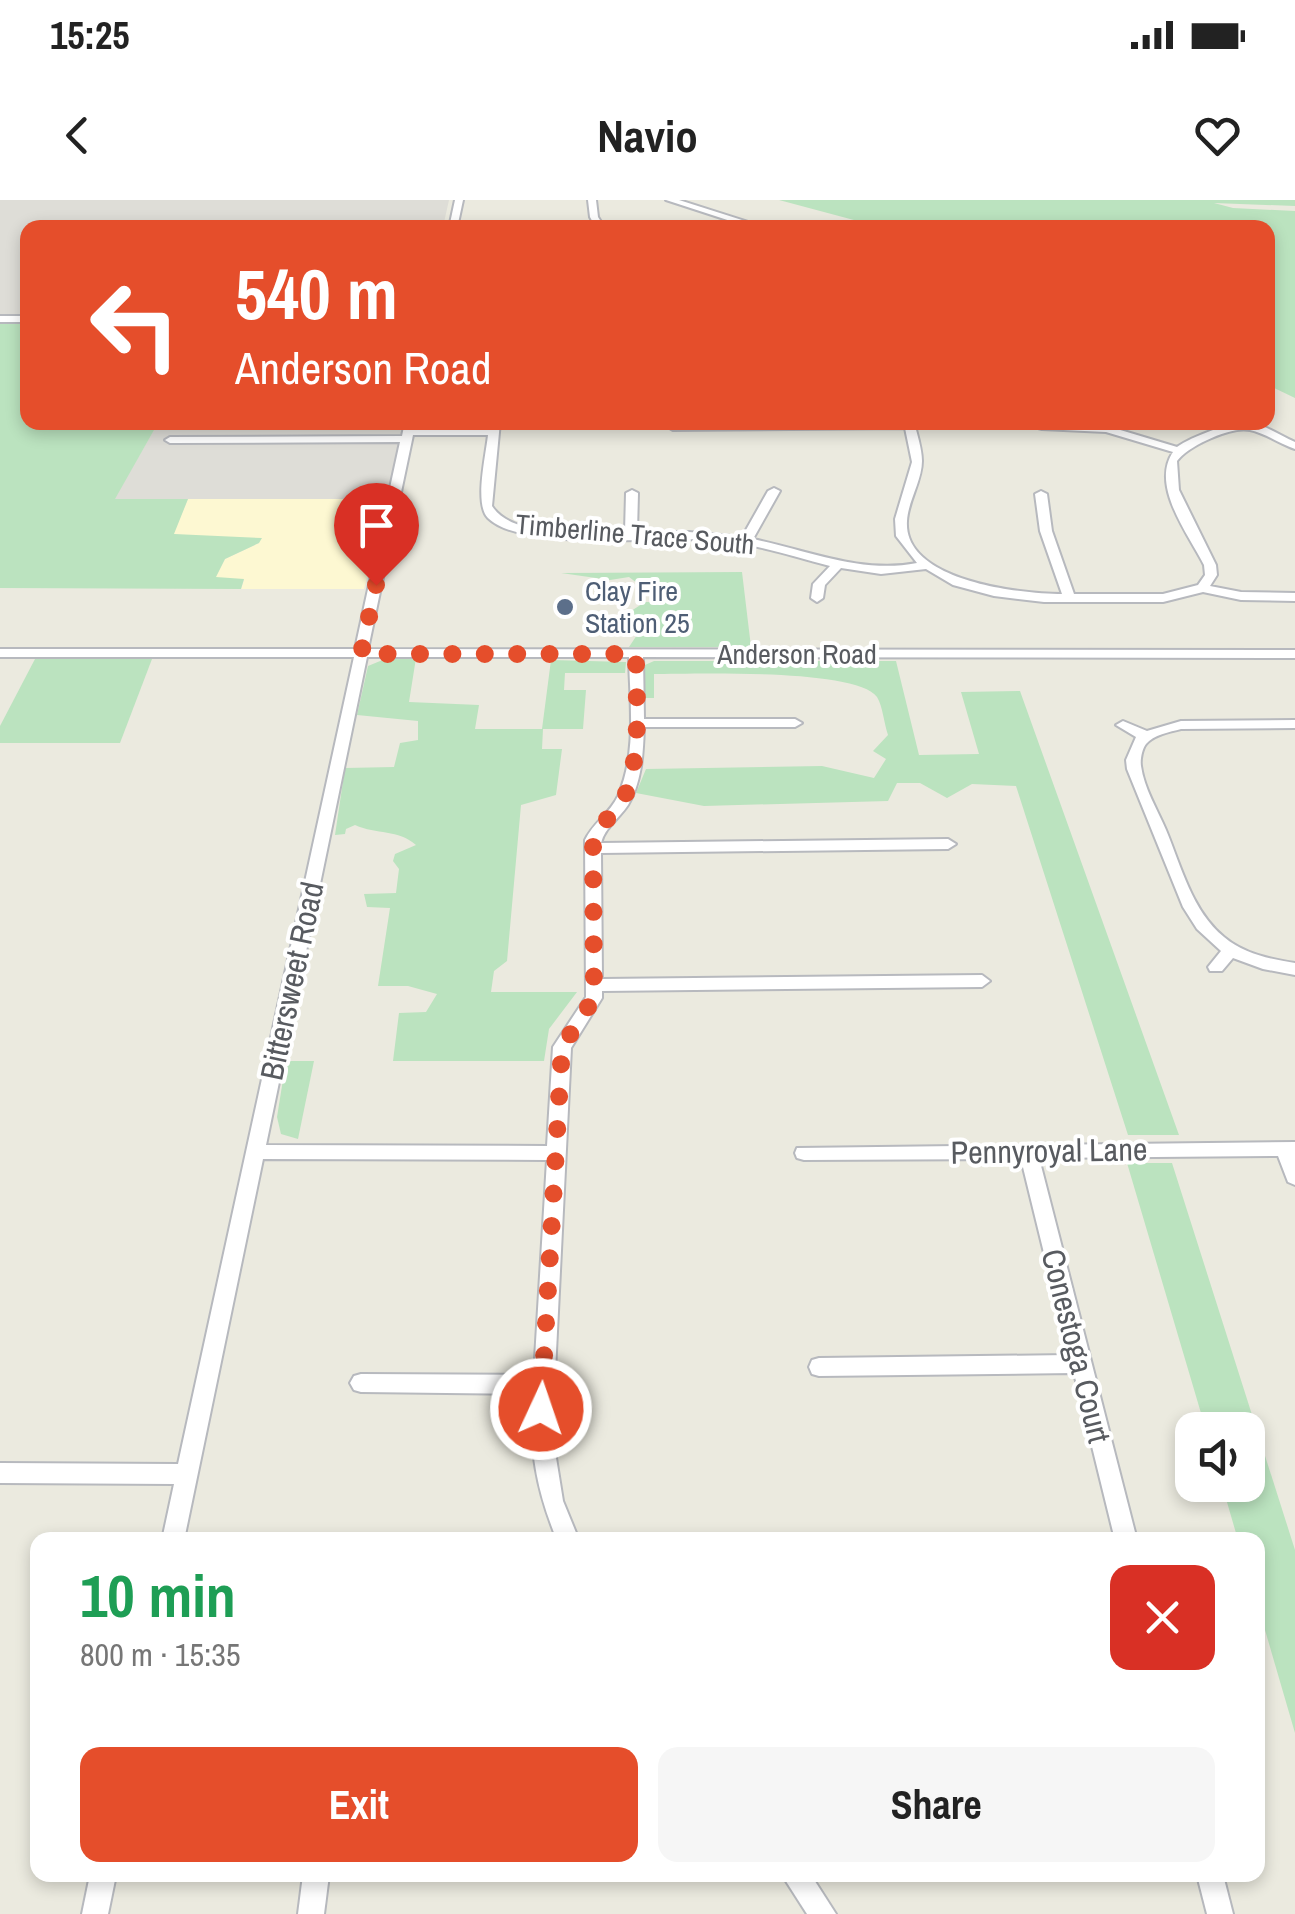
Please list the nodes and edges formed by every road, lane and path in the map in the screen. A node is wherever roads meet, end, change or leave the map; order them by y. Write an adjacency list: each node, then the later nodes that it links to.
1 (670, 200): 2 (street)
2 (737, 220)
3 (494, 430): 15 (street)
4 (910, 430): 20 (street)
5 (1110, 430): 11 (street)
6 (1229, 430): 11 (street)
7 (1258, 430): 10 (street)
8 (409, 431): 9 (street); 26 (street, Bittersweet Road)
9 (170, 440)
10 (1295, 446)
11 (1180, 450): 21 (street)
12 (774, 491): 18 (street)
13 (632, 492): 17 (street)
14 (1041, 494): 24 (street)
15 (501, 523): 16 (street); 17 (street, Timberline Trace South)
16 (488, 530)
17 (631, 533): 18 (street, Timberline Trace South)
18 (746, 540): 19 (street, Timberline Trace South)
19 (838, 564): 20 (street, Timberline Trace South); 23 (street)
20 (926, 565): 24 (street)
21 (1204, 588): 22 (street); 24 (street)
22 (1295, 597)
23 (818, 598)
24 (1069, 598)
25 (0, 654): 26 (street, Anderson Road)
26 (361, 654): 27 (street, Anderson Road); 42 (street, Bittersweet Road)
27 (636, 654): 28 (street, Anderson Road); 29 (street)
28 (1295, 654)
29 (635, 722): 30 (street); 35 (street)
30 (795, 722)
31 (1123, 724): 33 (street)
32 (1295, 724): 33 (street)
33 (1148, 736): 36 (street)
34 (948, 844): 35 (street)
35 (593, 848): 40 (street)
36 (1231, 950): 37 (street); 38 (street)
37 (1216, 966)
38 (1295, 968)
39 (982, 981): 40 (street)
40 (594, 985): 43 (street)
41 (1289, 1149): 44 (street, Pennyroyal Lane); 46 (street)
42 (256, 1152): 43 (street); 52 (street, Bittersweet Road)
43 (556, 1152): 50 (street)
44 (1028, 1152): 45 (street, Pennyroyal Lane); 47 (street, Conestoga Court)
45 (804, 1153)
46 (1295, 1177)
47 (1080, 1364): 48 (street); 55 (street, Conestoga Court)
48 (819, 1367)
49 (361, 1383): 50 (street)
50 (542, 1384): 54 (street)
51 (0, 1473): 52 (street)
52 (187, 1474): 53 (street, Bittersweet Road)
53 (175, 1532)
54 (565, 1532)
55 (1124, 1532)
56 (102, 1882): 60 (street)
57 (315, 1882): 61 (street)
58 (800, 1882): 62 (street)
59 (1212, 1882): 63 (street)
60 (95, 1914)
61 (311, 1914)
62 (822, 1914)
63 (1220, 1914)

